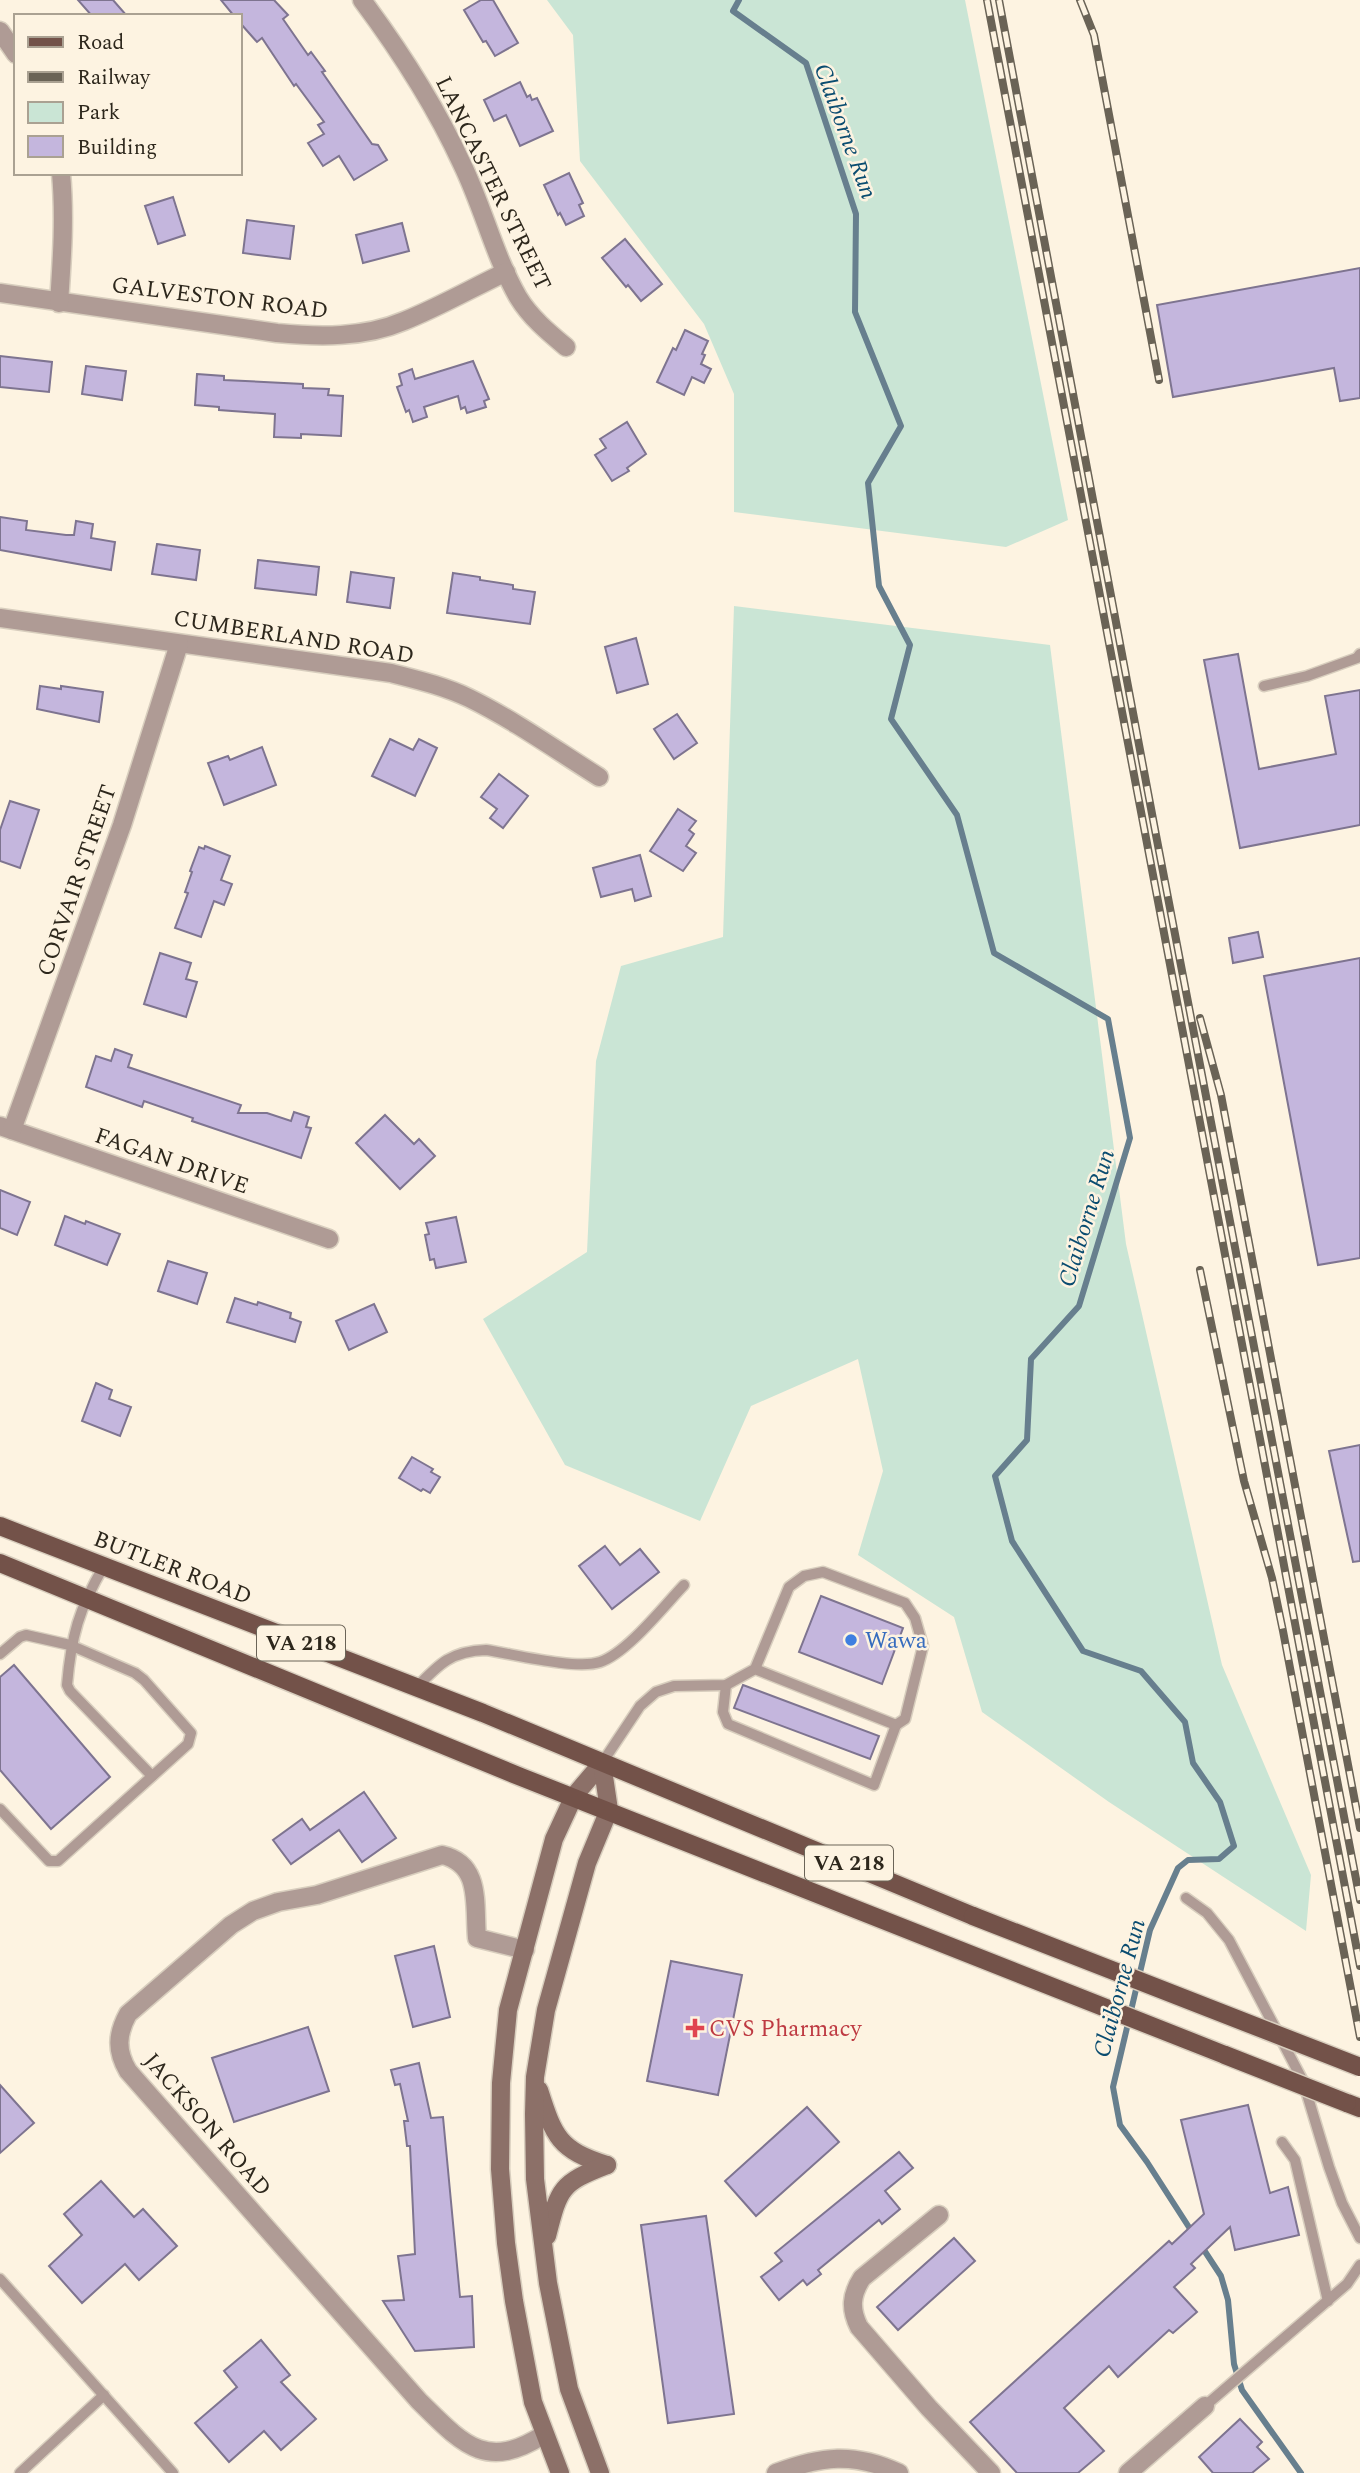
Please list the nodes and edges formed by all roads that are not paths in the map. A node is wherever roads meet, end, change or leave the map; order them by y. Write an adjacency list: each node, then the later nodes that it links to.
1 (362, 0): 5 (street, LANCASTER STREET)
2 (0, 31): 3 (street)
3 (14, 51)
4 (61, 175): 7 (street)
5 (506, 272): 7 (street, GALVESTON ROAD); 8 (street, LANCASTER STREET)
6 (0, 293): 7 (street, GALVESTON ROAD)
7 (59, 303)
8 (566, 347)
9 (0, 618): 10 (street, CUMBERLAND ROAD)
10 (179, 644): 13 (street, CUMBERLAND ROAD); 14 (street, CORVAIR STREET)
11 (1360, 654): 12 (lane)
12 (1264, 686)
13 (598, 777)
14 (6, 1128): 15 (street, FAGAN DRIVE)
15 (329, 1239)
16 (0, 1526): 18 (main road, BUTLER ROAD / VA 218)
17 (0, 1563): 20 (main road, VA 218)
18 (103, 1566): 20 (lane); 25 (main road, BUTLER ROAD / VA 218)
19 (684, 1585): 25 (lane)
20 (85, 1597): 21 (lane); 29 (main road, VA 218)
21 (70, 1645): 22 (lane); 28 (lane); 28 (lane)
22 (0, 1654)
23 (755, 1669): 24 (lane); 26 (lane); 26 (lane)
24 (726, 1685): 26 (lane); 27 (lane)
25 (416, 1688): 27 (main road, BUTLER ROAD / VA 218)
26 (897, 1725)
27 (602, 1763): 29 (main road); 31 (main road); 34 (main road, VA 218, bridge)
28 (152, 1776): 30 (lane)
29 (574, 1796): 31 (main road, VA 218); 33 (main road)
30 (0, 1809)
31 (609, 1810): 35 (main road); 36 (main road, VA 218, bridge)
32 (1185, 1898): 39 (lane)
33 (525, 1950): 46 (main road); 46 (street, JACKSON ROAD)
34 (1360, 2067)
35 (536, 2077): 40 (main road); 40 (main road)
36 (1360, 2108)
37 (1282, 2142): 43 (lane)
38 (939, 2215): 54 (street)
39 (1360, 2238)
40 (544, 2248): 51 (main road)
41 (1360, 2264): 43 (lane)
42 (0, 2279): 44 (lane)
43 (1328, 2301): 45 (lane)
44 (104, 2395): 48 (lane); 49 (lane)
45 (1205, 2406): 47 (street)
46 (543, 2435): 50 (main road)
47 (1132, 2472)
48 (20, 2473)
49 (173, 2473)
50 (560, 2473)
51 (600, 2473)
52 (776, 2473): 53 (street)
53 (899, 2473)
54 (991, 2473)

